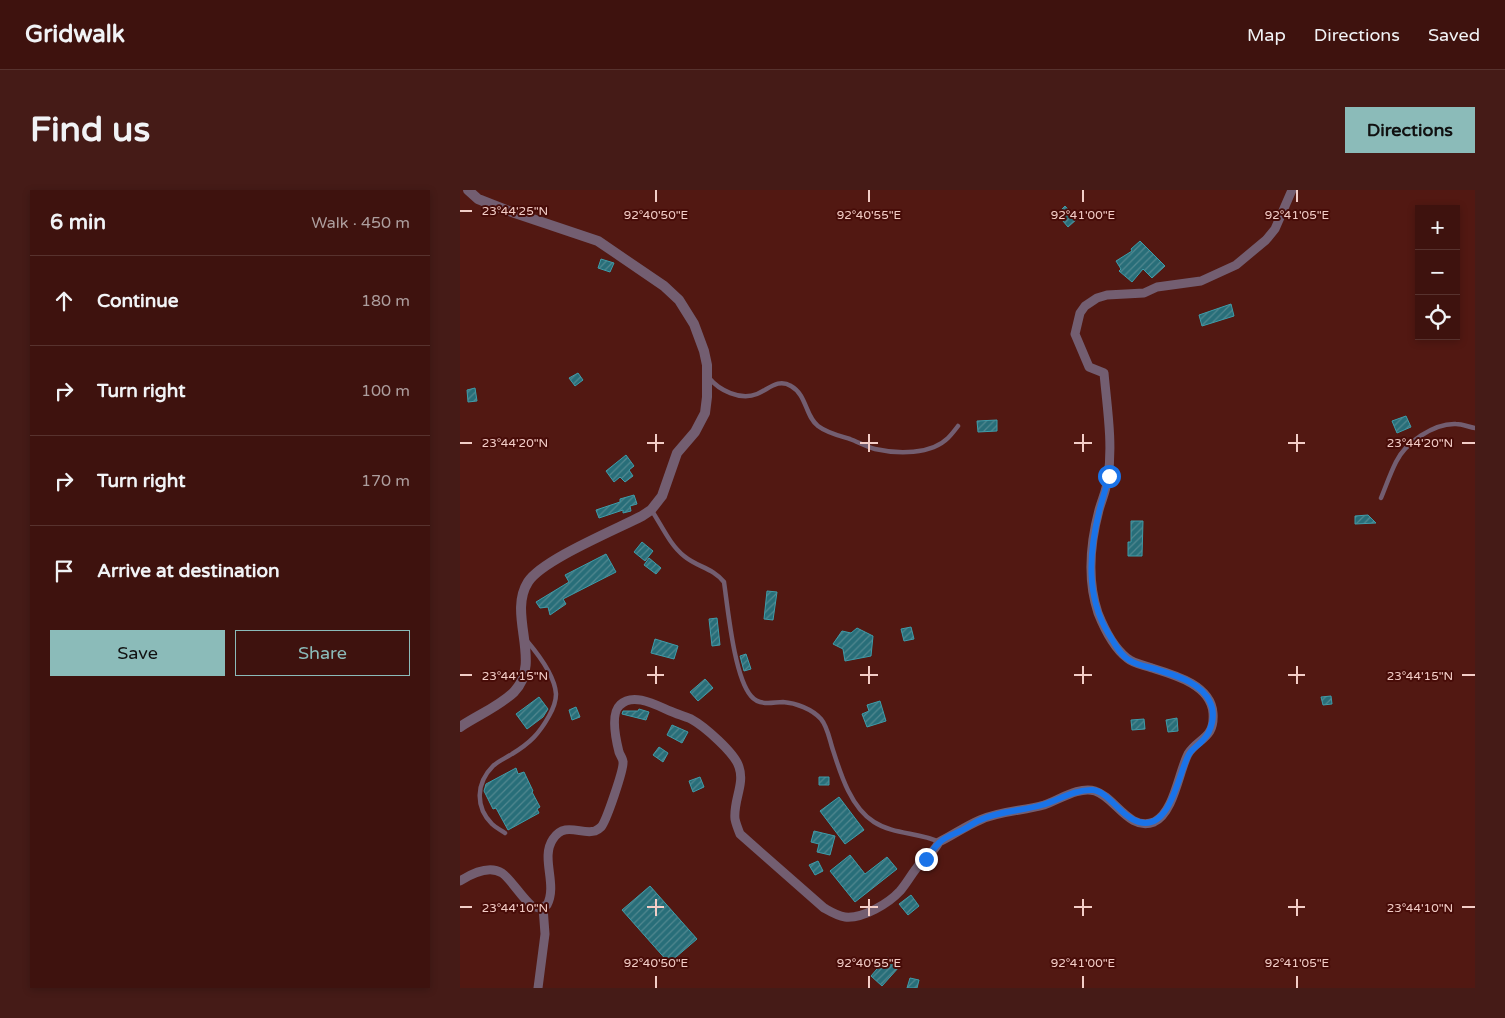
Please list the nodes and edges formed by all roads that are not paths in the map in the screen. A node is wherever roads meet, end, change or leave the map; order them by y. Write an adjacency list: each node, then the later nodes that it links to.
1 (468, 190): 3 (street)
2 (1292, 190): 11 (street)
3 (708, 377): 4 (lane); 7 (street)
4 (958, 426)
5 (1475, 428): 6 (lane)
6 (1382, 498)
7 (651, 510): 8 (street); 11 (lane)
8 (524, 638): 9 (street); 10 (lane)
9 (460, 727)
10 (505, 833)
11 (939, 842): 13 (street)
12 (460, 881): 13 (street)
13 (543, 907): 14 (street)
14 (538, 988)

